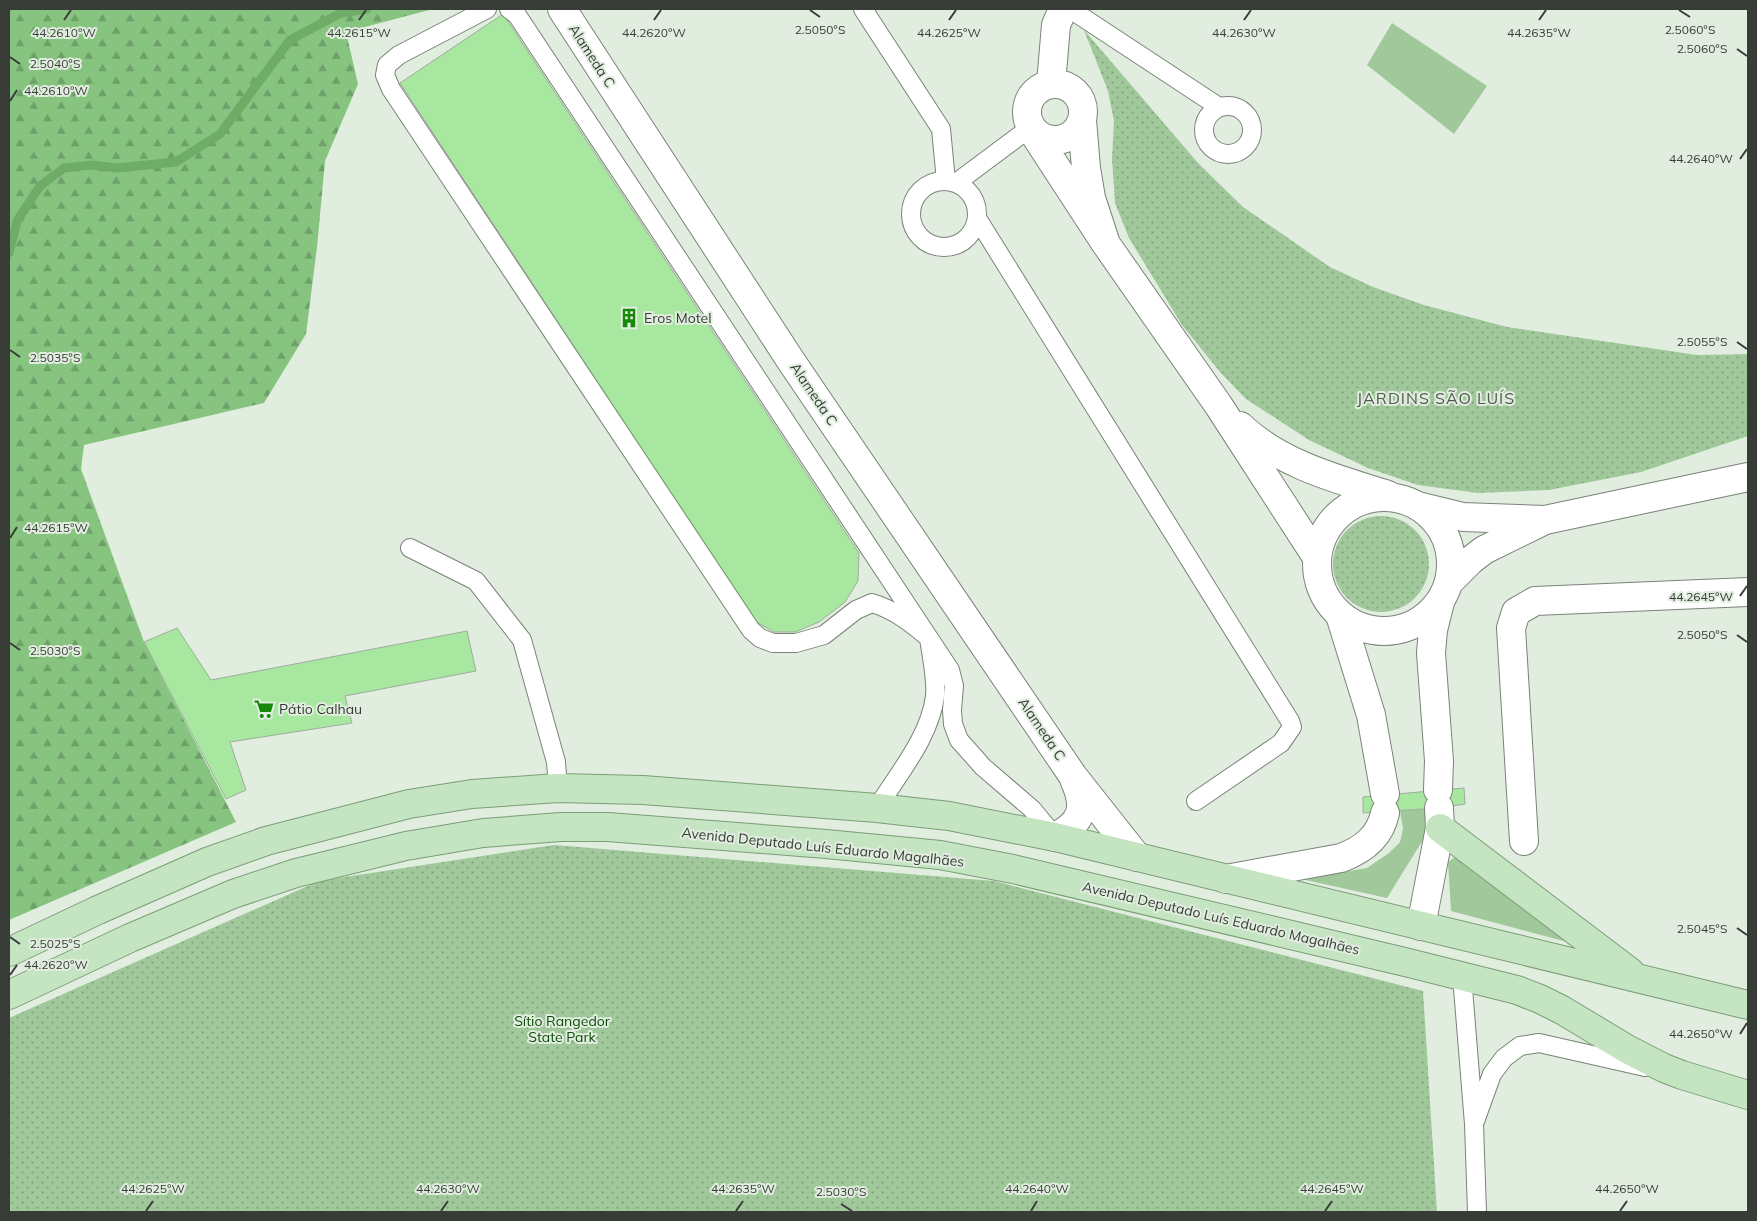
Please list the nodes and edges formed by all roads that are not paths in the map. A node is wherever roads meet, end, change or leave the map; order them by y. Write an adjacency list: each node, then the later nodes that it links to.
1 (488, 9): 23 (lane)
2 (509, 9): 23 (lane)
3 (562, 9): 24 (street, Alameda C)
4 (863, 9): 11 (lane)
5 (1064, 9): 7 (street)
6 (1070, 9): 8 (lane)
7 (1051, 84): 9 (street); 10 (street)
8 (1219, 107)
9 (1082, 120): 10 (street); 13 (street)
10 (1031, 127): 11 (lane); 13 (street)
11 (951, 182): 12 (lane); 12 (lane)
12 (977, 218): 26 (lane)
13 (1106, 244): 14 (street)
14 (1219, 406): 16 (street); 19 (street)
15 (1748, 477): 17 (street)
16 (1407, 502): 17 (street); 19 (street); 20 (street)
17 (1545, 520): 20 (street)
18 (410, 548): 25 (lane)
19 (1316, 556): 22 (street)
20 (1445, 592): 22 (street); 28 (street)
21 (1748, 592): 30 (street)
22 (1340, 615): 32 (street)
23 (929, 638): 27 (lane); 29 (lane)
24 (1073, 776): 29 (street, Alameda C); 31 (street, Alameda C)
25 (558, 788): 27 (main road); 34 (main road)
26 (1196, 801)
27 (876, 808): 29 (main road)
28 (1439, 809): 33 (street); 36 (main road)
29 (1055, 837): 31 (main road)
30 (1524, 841)
31 (1137, 857): 32 (main road)
32 (1226, 879): 33 (main road)
33 (1421, 926): 36 (main road)
34 (9, 952)
35 (1462, 976): 37 (main road, Avenida Deputado Luís Eduardo Magalhães); 39 (main road, Avenida Deputado Luís Eduardo Magalhães); 42 (lane)
36 (1639, 979): 38 (main road)
37 (9, 995)
38 (1748, 1005)
39 (1682, 1075): 40 (main road); 41 (main road, Avenida Deputado Luís Eduardo Magalhães); 42 (lane)
40 (1748, 1091)
41 (1748, 1095)
42 (1474, 1124): 43 (lane)
43 (1477, 1212)

